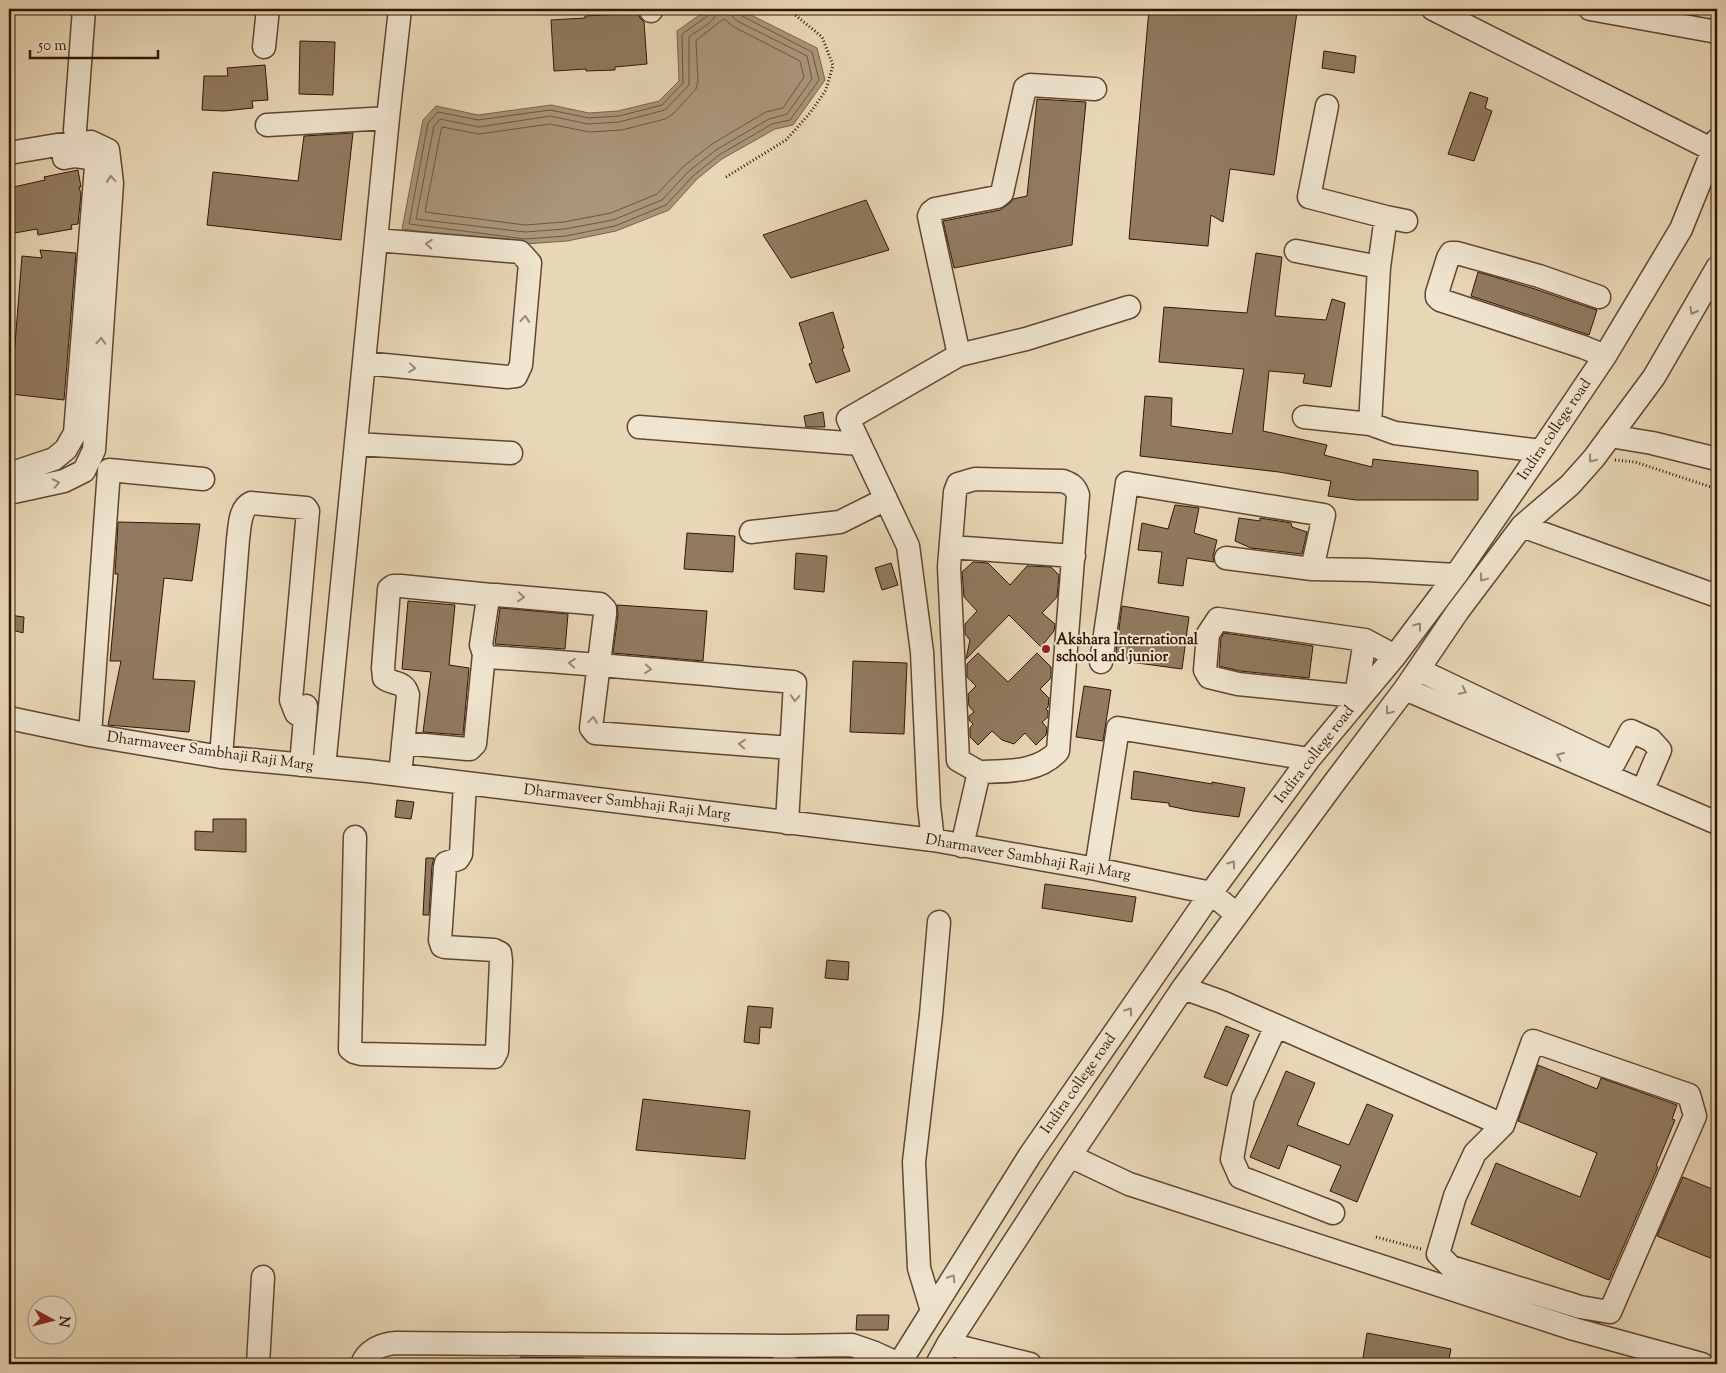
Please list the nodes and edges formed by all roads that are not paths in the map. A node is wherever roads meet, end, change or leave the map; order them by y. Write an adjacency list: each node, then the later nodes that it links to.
1 (84, 9): 12 (street)
2 (268, 9): 7 (street)
3 (400, 9): 10 (street)
4 (1433, 9): 13 (street)
5 (1590, 9): 6 (street)
6 (1717, 32)
7 (264, 47)
8 (1095, 89): 22 (street)
9 (1327, 106): 18 (street)
10 (388, 118): 11 (street); 16 (street)
11 (267, 125)
12 (75, 130)
13 (1716, 148): 23 (street, Indira college road)
14 (9, 154): 36 (street, one-way to 14)
15 (9, 168): 34 (street)
16 (376, 240): 24 (street); 24 (street, one-way to 16)
17 (1296, 251): 18 (street)
18 (1379, 267): 26 (street)
19 (1717, 268): 28 (street, Indira college road, one-way to 28)
20 (1599, 297): 23 (street)
21 (1129, 307): 22 (street)
22 (959, 355): 30 (street)
23 (1605, 356): 31 (street, Indira college road)
24 (364, 363): 29 (street)
25 (1304, 417): 26 (street)
26 (1370, 424): 31 (street)
27 (640, 427): 30 (street)
28 (1610, 436): 33 (street); 40 (street, Indira college road, one-way to 40)
29 (356, 444): 32 (street); 65 (street)
30 (860, 444): 37 (street)
31 (1541, 451): 47 (street, Indira college road)
32 (511, 453)
33 (1717, 459)
34 (9, 474)
35 (203, 479): 58 (street)
36 (9, 493)
37 (886, 499): 41 (street); 45 (street)
38 (259, 521): 39 (street)
39 (307, 521): 61 (street); 63 (street)
40 (1522, 526): 49 (street); 55 (street, Indira college road, one-way to 55)
41 (751, 532)
42 (1074, 556): 43 (street); 43 (street); 66 (street)
43 (950, 557): 45 (street); 66 (street)
44 (1226, 558): 46 (street)
45 (911, 566): 74 (street)
46 (1312, 569): 47 (street); 53 (street)
47 (1456, 574): 52 (street, Indira college road, one-way to 47)
48 (491, 595): 51 (street); 54 (street, one-way to 54); 59 (street)
49 (1717, 596)
50 (1365, 640): 50 (street); 52 (street)
51 (484, 654): 54 (street, one-way to 51); 59 (street)
52 (1395, 656): 62 (street, Indira college road)
53 (1101, 662)
54 (600, 665): 60 (street, one-way to 60); 60 (street, one-way to 54)
55 (1419, 670): 56 (street, Indira college road); 64 (street, one-way to 64)
56 (1405, 689): 64 (street, one-way to 56); 78 (street, Indira college road, one-way to 78)
57 (9, 718): 58 (street, Dharmaveer Sambhaji Raji Marg)
58 (90, 735): 61 (street, Dharmaveer Sambhaji Raji Marg)
59 (403, 743): 67 (street)
60 (791, 748): 71 (street)
61 (221, 756): 63 (street, Dharmaveer Sambhaji Raji Marg)
62 (1309, 759): 76 (street); 77 (street, Indira college road, one-way to 62)
63 (301, 764): 65 (street, Dharmaveer Sambhaji Raji Marg)
64 (1604, 764): 68 (street); 68 (street); 72 (street)
65 (324, 767): 67 (street, Dharmaveer Sambhaji Raji Marg)
66 (978, 772): 75 (street)
67 (400, 775): 69 (street, Dharmaveer Sambhaji Raji Marg)
68 (1648, 778): 70 (street)
69 (465, 783): 71 (street, Dharmaveer Sambhaji Raji Marg); 73 (street)
70 (1717, 808)
71 (787, 823): 74 (street, Dharmaveer Sambhaji Raji Marg)
72 (1717, 823)
73 (355, 837)
74 (933, 840): 75 (street, Dharmaveer Sambhaji Raji Marg)
75 (962, 846): 76 (street, Dharmaveer Sambhaji Raji Marg)
76 (1096, 869): 77 (street, Dharmaveer Sambhaji Raji Marg)
77 (1211, 893): 78 (street, Dharmaveer Sambhaji Raji Marg); 86 (street, Indira college road, one-way to 77)
78 (1236, 914): 80 (street, Indira college road)
79 (939, 922): 86 (street)
80 (1184, 988): 81 (street); 83 (street, Indira college road)
81 (1276, 1026): 82 (street); 84 (street)
82 (1503, 1125): 82 (street)
83 (1070, 1156): 87 (street, Indira college road); 94 (street)
84 (1333, 1214)
85 (263, 1277): 89 (street)
86 (932, 1311): 91 (street, Indira college road)
87 (948, 1344): 92 (street, Indira college road); 93 (street)
88 (785, 1355): 90 (street); 91 (street)
89 (258, 1364)
90 (362, 1364)
91 (899, 1364)
92 (937, 1364)
93 (1030, 1364)
94 (1702, 1364)

